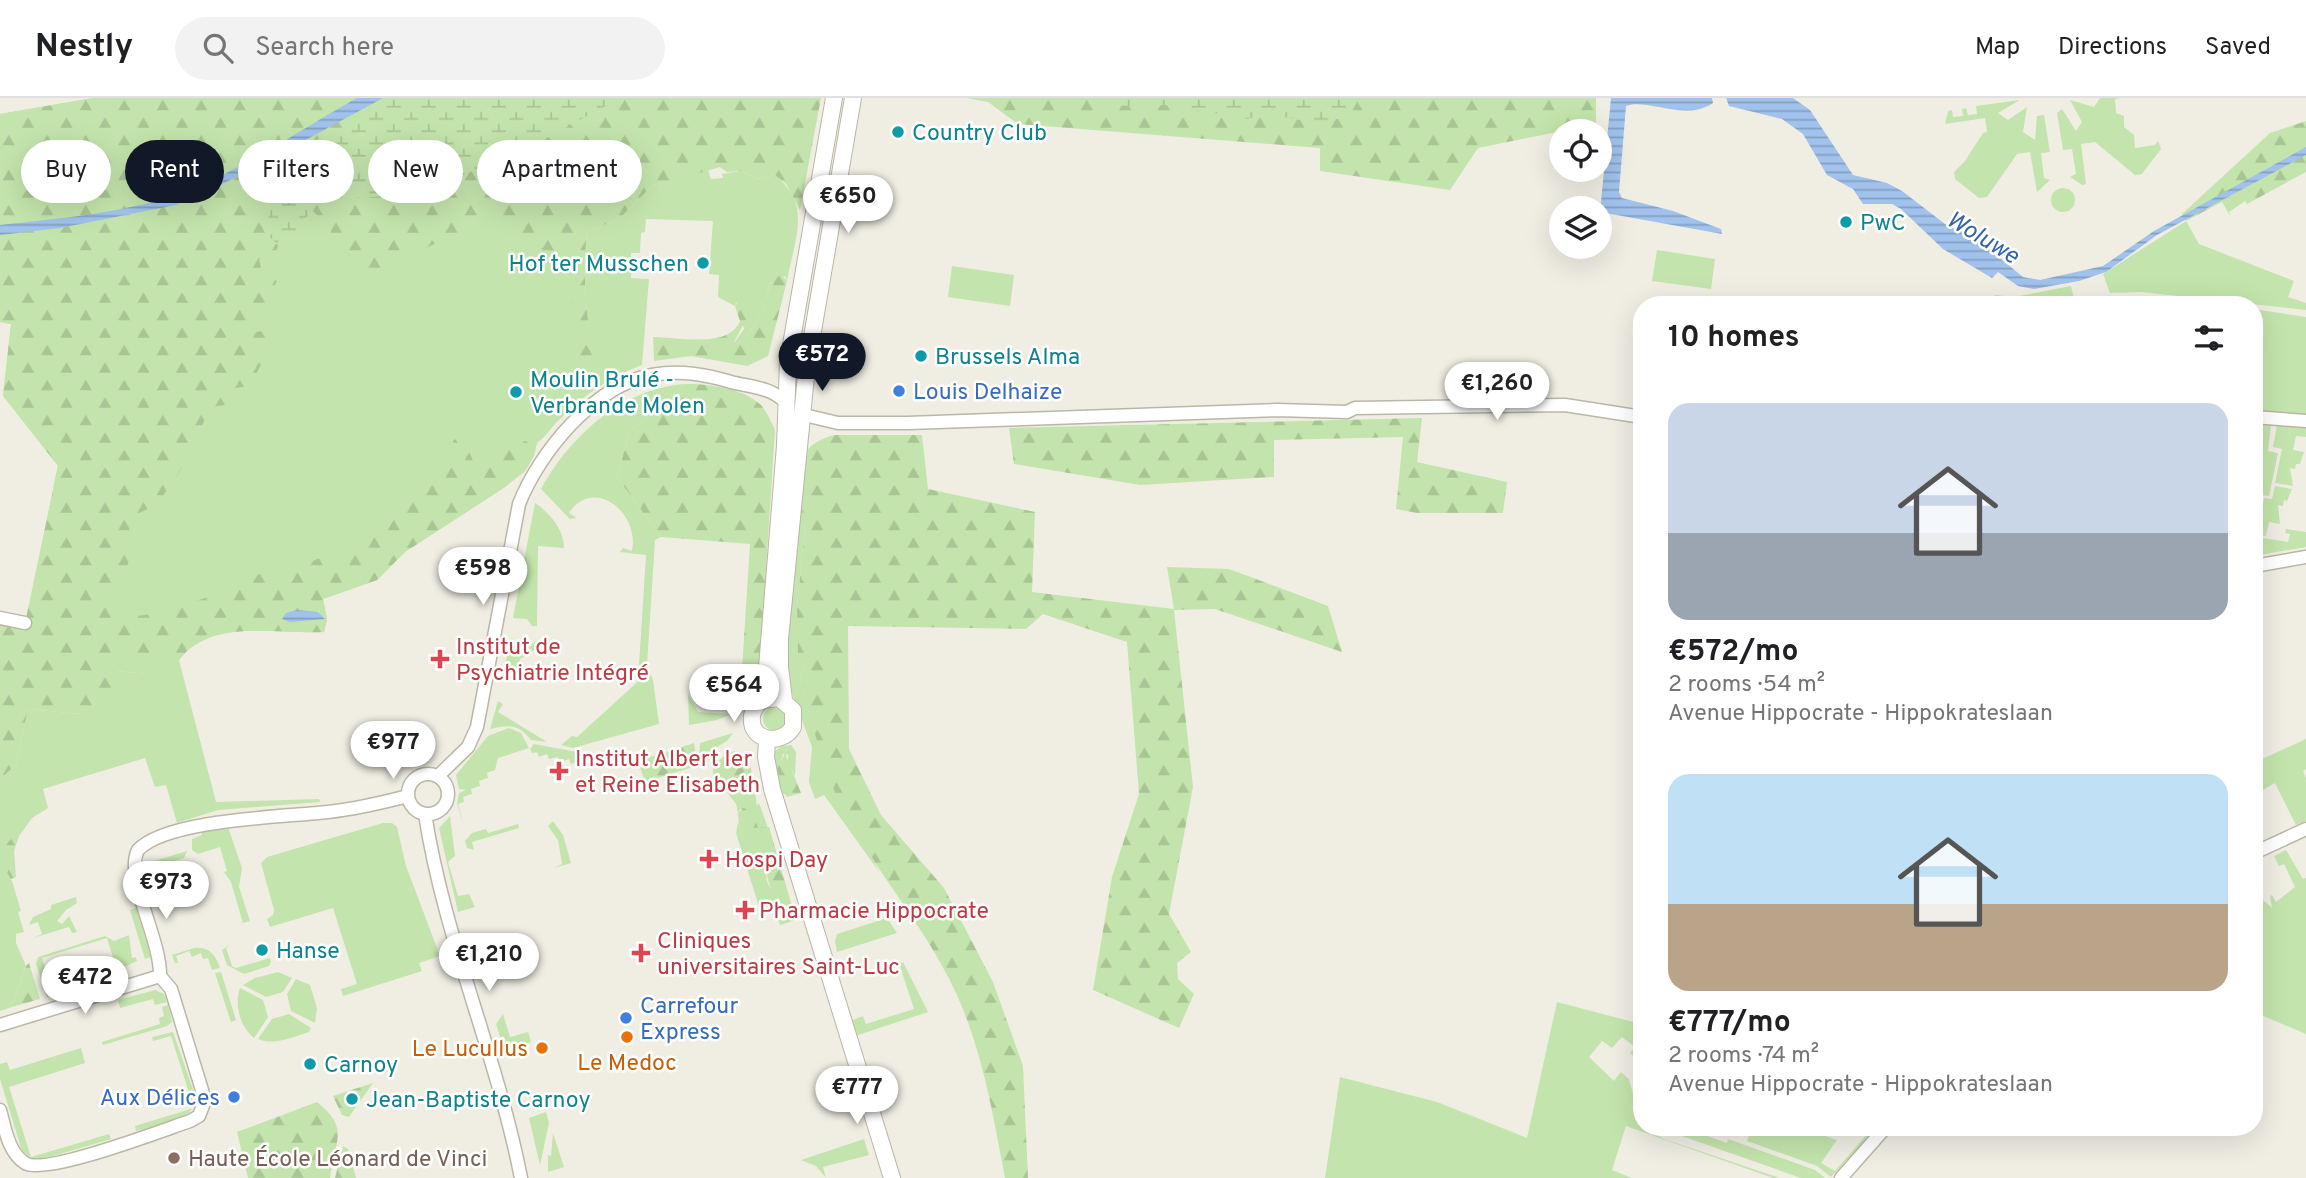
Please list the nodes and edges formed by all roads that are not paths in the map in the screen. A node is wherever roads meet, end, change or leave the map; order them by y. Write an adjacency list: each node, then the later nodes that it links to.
1 (834, 98): 3 (street)
2 (853, 98): 4 (street)
3 (785, 401): 4 (street); 12 (street); 15 (street)
4 (800, 414): 5 (street); 13 (street)
5 (1633, 416)
6 (2263, 418): 7 (street)
7 (2306, 421)
8 (2306, 557): 9 (street)
9 (2263, 564)
10 (0, 618): 11 (street)
11 (25, 623)
12 (762, 700): 13 (street); 14 (street)
13 (784, 700): 14 (street)
14 (767, 740): 25 (street)
15 (438, 776): 16 (street); 17 (street)
16 (408, 796): 17 (street); 20 (street)
17 (425, 814): 24 (street)
18 (2306, 829): 19 (street)
19 (2263, 849)
20 (160, 976): 21 (street); 22 (street)
21 (0, 1025)
22 (0, 1110)
23 (1878, 1136): 26 (street)
24 (521, 1178)
25 (892, 1178)
26 (1841, 1178)

